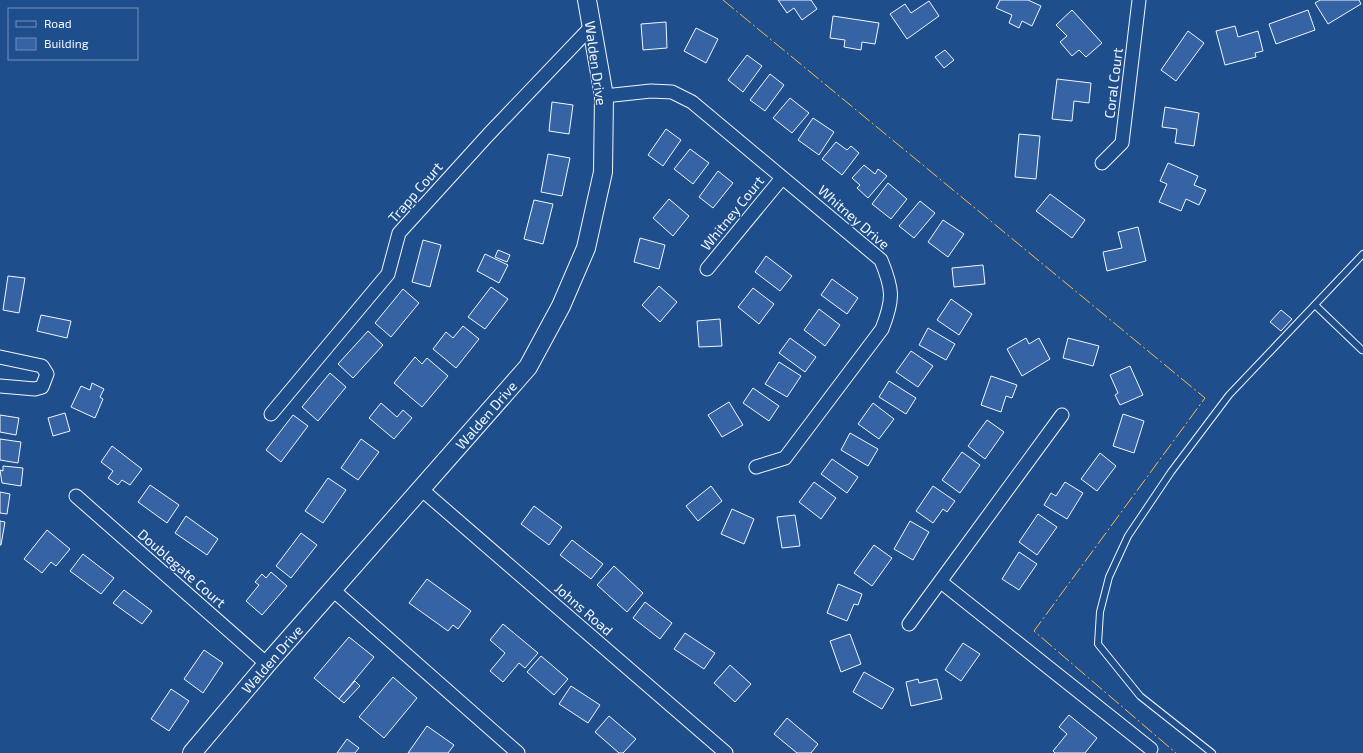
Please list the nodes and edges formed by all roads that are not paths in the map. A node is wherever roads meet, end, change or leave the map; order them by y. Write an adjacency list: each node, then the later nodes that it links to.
1 (587, 0): 3 (street, Walden Drive)
2 (1139, 0): 5 (street, Coral Court)
3 (592, 26): 4 (street, Walden Drive); 13 (street, Trapp Court)
4 (604, 96): 6 (street, Whitney Drive); 16 (street, Walden Drive)
5 (1102, 163)
6 (782, 178): 8 (street, Whitney Court); 15 (street, Whitney Drive)
7 (1363, 254): 9 (lane)
8 (707, 269)
9 (1315, 305): 10 (lane); 26 (lane)
10 (1362, 350)
11 (0, 357): 12 (street)
12 (0, 386)
13 (271, 414)
14 (1062, 416): 18 (street)
15 (756, 467)
16 (421, 489): 19 (street, Walden Drive); 25 (street, Johns Road)
17 (76, 496): 21 (street, Doublegate Court)
18 (941, 582): 20 (street); 22 (street)
19 (333, 590): 21 (street, Walden Drive); 24 (street)
20 (909, 624)
21 (267, 664): 23 (street, Walden Drive)
22 (1151, 752)
23 (192, 753)
24 (518, 753)
25 (726, 753)
26 (1212, 753)

